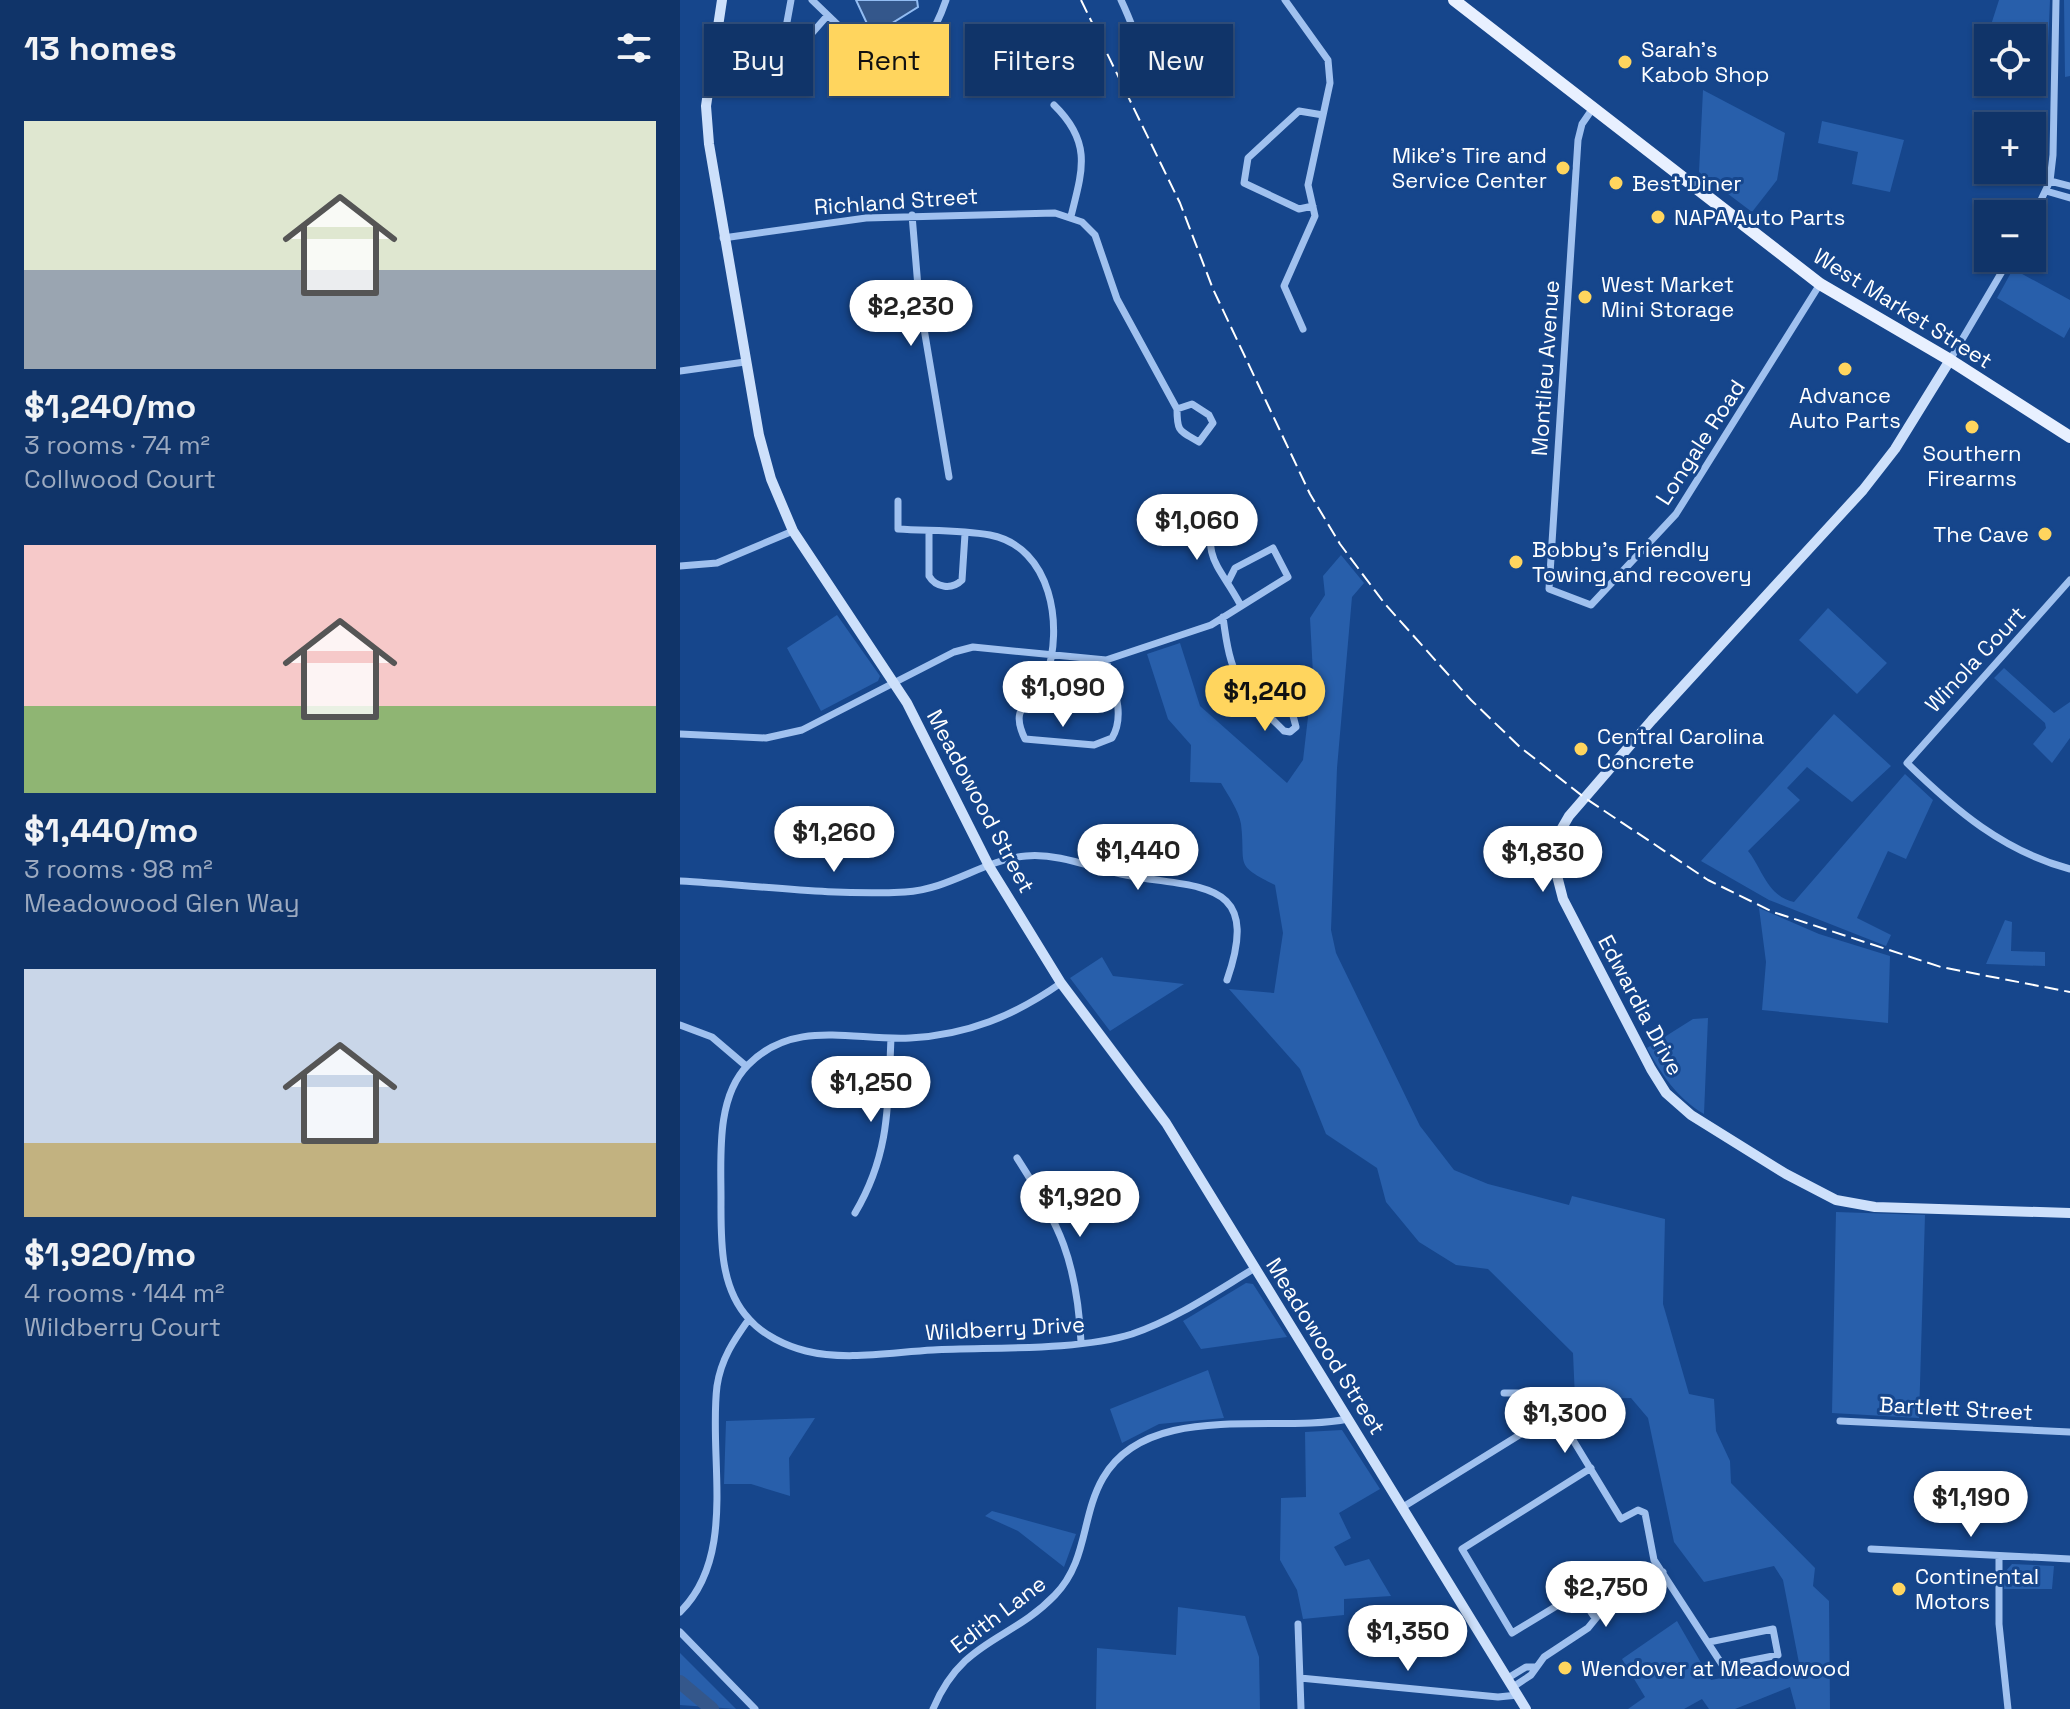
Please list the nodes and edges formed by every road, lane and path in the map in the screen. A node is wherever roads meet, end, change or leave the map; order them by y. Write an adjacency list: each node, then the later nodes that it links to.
1 (722, 0): 23 (street, Meadowood Street)
2 (791, 0): 9 (street)
3 (812, 0): 9 (street)
4 (946, 0): 9 (street)
5 (1121, 0): 10 (street)
6 (1285, 0): 14 (street)
7 (1454, 0): 13 (main road, West Market Street)
8 (2056, 0): 15 (street)
9 (827, 16)
10 (1132, 24)
11 (1135, 30): 11 (street)
12 (1054, 105): 22 (street)
13 (1593, 108): 25 (main road, West Market Street); 42 (street, Montlieu Avenue)
14 (1323, 115): 20 (street); 20 (street)
15 (2050, 181): 16 (street); 17 (street)
16 (2070, 186)
17 (2046, 191): 18 (street); 19 (street)
18 (2070, 198)
19 (2042, 200)
20 (1313, 206): 26 (street)
21 (912, 215): 22 (street, Richland Street); 23 (street, Richland Street); 32 (street)
22 (1071, 216): 30 (street)
23 (723, 238): 28 (street, Meadowood Street)
24 (2002, 272): 27 (street)
25 (1820, 284): 27 (main road, West Market Street); 42 (street, Longale Road)
26 (1303, 329)
27 (1950, 360): 31 (main road, West Market Street); 59 (street, Edwardia Drive)
28 (745, 362): 29 (street); 35 (street, Meadowood Street)
29 (680, 371)
30 (1177, 409): 30 (street)
31 (2070, 437)
32 (949, 477)
33 (898, 501): 36 (street)
34 (1216, 512): 40 (street)
35 (793, 531): 38 (street); 46 (street, Meadowood Street)
36 (929, 531): 37 (street); 37 (street)
37 (965, 534): 44 (street)
38 (680, 566)
39 (2070, 580): 50 (street, Winola Court)
40 (1228, 582): 41 (street); 41 (street)
41 (1240, 604): 43 (street)
42 (1591, 605)
43 (1223, 617): 45 (street); 47 (street)
44 (1051, 655): 45 (street); 45 (street); 46 (street)
45 (1106, 660)
46 (895, 682): 48 (street); 49 (street, Meadowood Street)
47 (1260, 708): 47 (street)
48 (680, 734)
49 (989, 866): 51 (street); 52 (street); 53 (street, Meadowood Street)
50 (2070, 869)
51 (680, 881)
52 (1227, 980)
53 (1061, 983): 55 (street); 60 (street, Meadowood Street)
54 (680, 1025): 56 (street)
55 (891, 1038): 56 (street); 58 (street)
56 (746, 1066): 61 (street)
57 (1017, 1158): 62 (street)
58 (855, 1213)
59 (2070, 1213)
60 (1255, 1268): 62 (street, Wildberry Drive); 65 (street, Meadowood Street)
61 (749, 1319): 62 (street, Wildberry Drive); 74 (street)
62 (1081, 1342)
63 (1504, 1393): 64 (street)
64 (1550, 1416): 68 (street); 69 (street)
65 (1348, 1419): 69 (street, Meadowood Street); 82 (street, Edith Lane)
66 (1840, 1421): 67 (street, Bartlett Street)
67 (2070, 1432)
68 (1591, 1468): 73 (street); 75 (street)
69 (1403, 1507): 80 (street, Meadowood Street)
70 (1871, 1549): 71 (street)
71 (1999, 1556): 72 (street); 85 (street)
72 (2070, 1559)
73 (1663, 1572): 75 (street); 78 (street)
74 (680, 1612)
75 (1595, 1618): 80 (street)
76 (1298, 1624): 79 (street)
77 (680, 1632): 81 (street)
78 (1709, 1642): 78 (street)
79 (1300, 1678): 80 (street); 83 (street)
80 (1513, 1687): 84 (street, Meadowood Street)
81 (755, 1709)
82 (933, 1709)
83 (1301, 1709)
84 (1526, 1709)
85 (2008, 1709)

